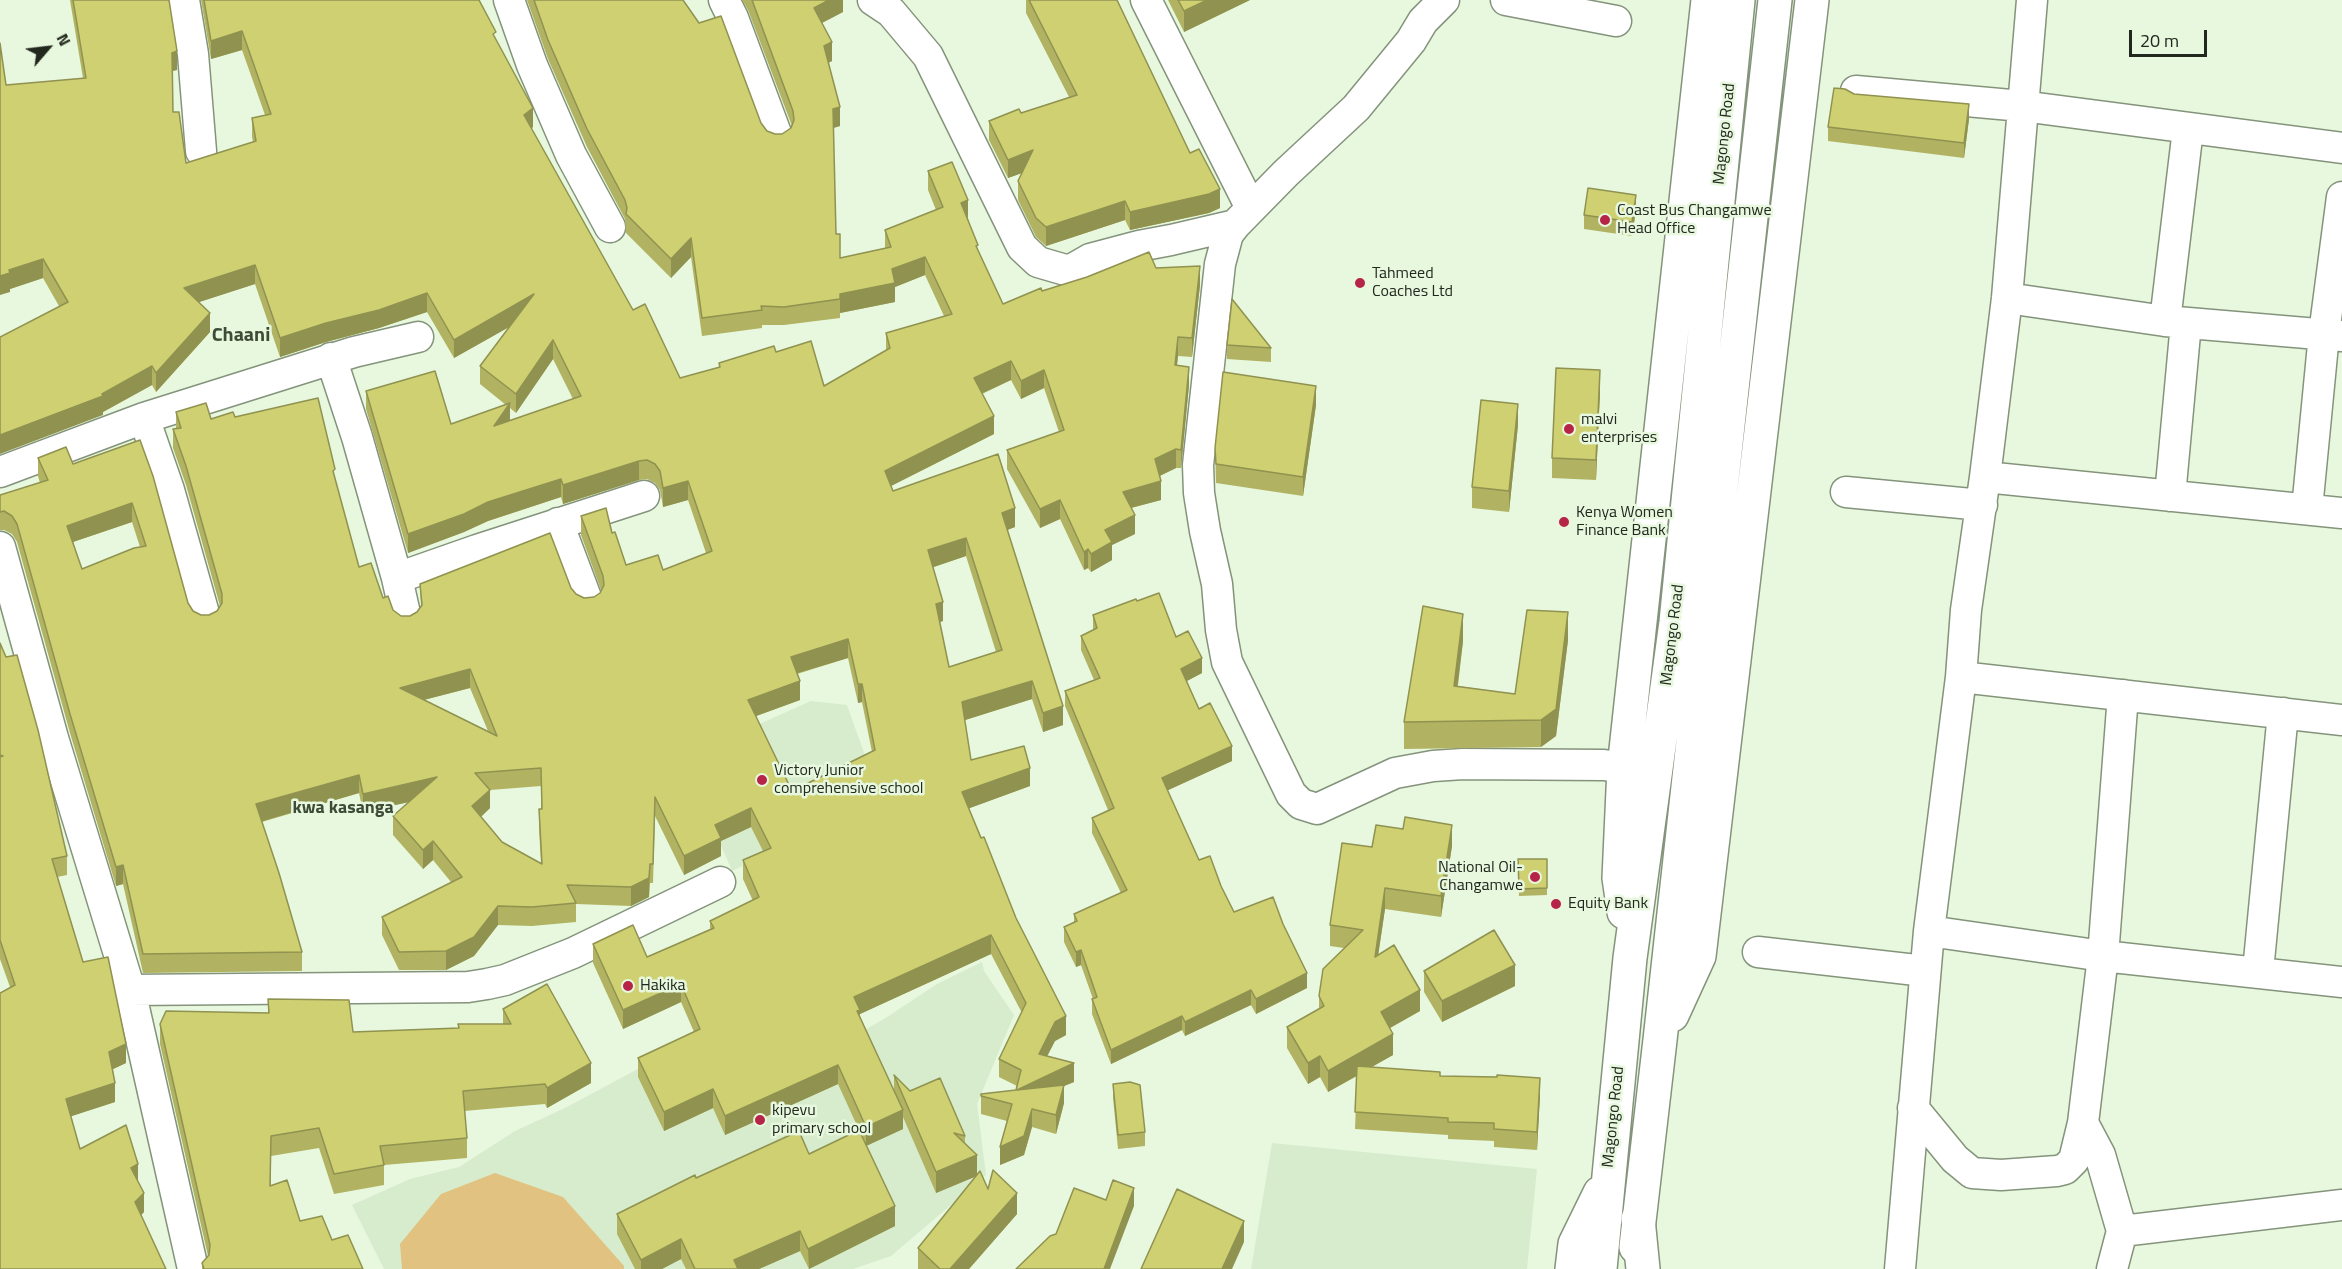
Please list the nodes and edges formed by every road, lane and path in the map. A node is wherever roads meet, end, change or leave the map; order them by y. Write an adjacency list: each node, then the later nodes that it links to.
1 (184, 0): 19 (street)
2 (509, 0): 22 (street)
3 (724, 0): 17 (street)
4 (873, 0): 21 (street)
5 (1146, 0): 21 (street)
6 (1444, 0): 21 (street)
7 (1506, 0): 13 (street)
8 (1708, 0): 46 (main road)
9 (1738, 0): 51 (main road, Magongo Road)
10 (1775, 0): 56 (main road)
11 (1812, 0): 56 (main road)
12 (2032, 0): 15 (street)
13 (1616, 21)
14 (1856, 91): 15 (street)
15 (2022, 106): 16 (street); 23 (street)
16 (2188, 129): 18 (street); 24 (street)
17 (777, 136)
18 (2342, 148)
19 (201, 151)
20 (2342, 197): 25 (street)
21 (1243, 216): 46 (street)
22 (610, 227)
23 (2007, 298): 24 (street); 30 (street)
24 (2176, 322): 25 (street); 33 (street)
25 (2333, 335): 34 (street)
26 (418, 337): 27 (street)
27 (331, 358): 28 (street); 38 (street)
28 (144, 418): 29 (street); 40 (street)
29 (0, 472)
30 (1984, 491): 31 (street); 33 (street); 42 (street)
31 (1846, 492)
32 (644, 496): 36 (street)
33 (2170, 496): 34 (street)
34 (2307, 509): 35 (street)
35 (2342, 513)
36 (558, 523): 38 (street); 39 (street)
37 (0, 547): 55 (street)
38 (397, 578): 41 (street)
39 (587, 600)
40 (205, 617)
41 (406, 618)
42 (1961, 677): 43 (street); 48 (street)
43 (2123, 695): 44 (street); 50 (street)
44 (2283, 713): 45 (street); 53 (street)
45 (2342, 720)
46 (1624, 768): 51 (main road)
47 (720, 882): 55 (street)
48 (1929, 931): 50 (street); 52 (street)
49 (1758, 952): 52 (street)
50 (2103, 956): 53 (street); 58 (street)
51 (1630, 958): 59 (main road, Magongo Road)
52 (1925, 971): 57 (street)
53 (2258, 971): 54 (street)
54 (2342, 982)
55 (130, 990): 63 (street)
56 (1660, 1040): 61 (main road)
57 (1913, 1108): 58 (street); 68 (street)
58 (2083, 1123): 62 (street)
59 (1608, 1178): 64 (main road); 65 (main road, Magongo Road)
60 (2342, 1205): 62 (street)
61 (1638, 1219): 66 (main road); 67 (main road)
62 (2122, 1231): 69 (street)
63 (193, 1269)
64 (1572, 1269)
65 (1600, 1269)
66 (1634, 1269)
67 (1643, 1269)
68 (1900, 1269)
69 (2112, 1269)

